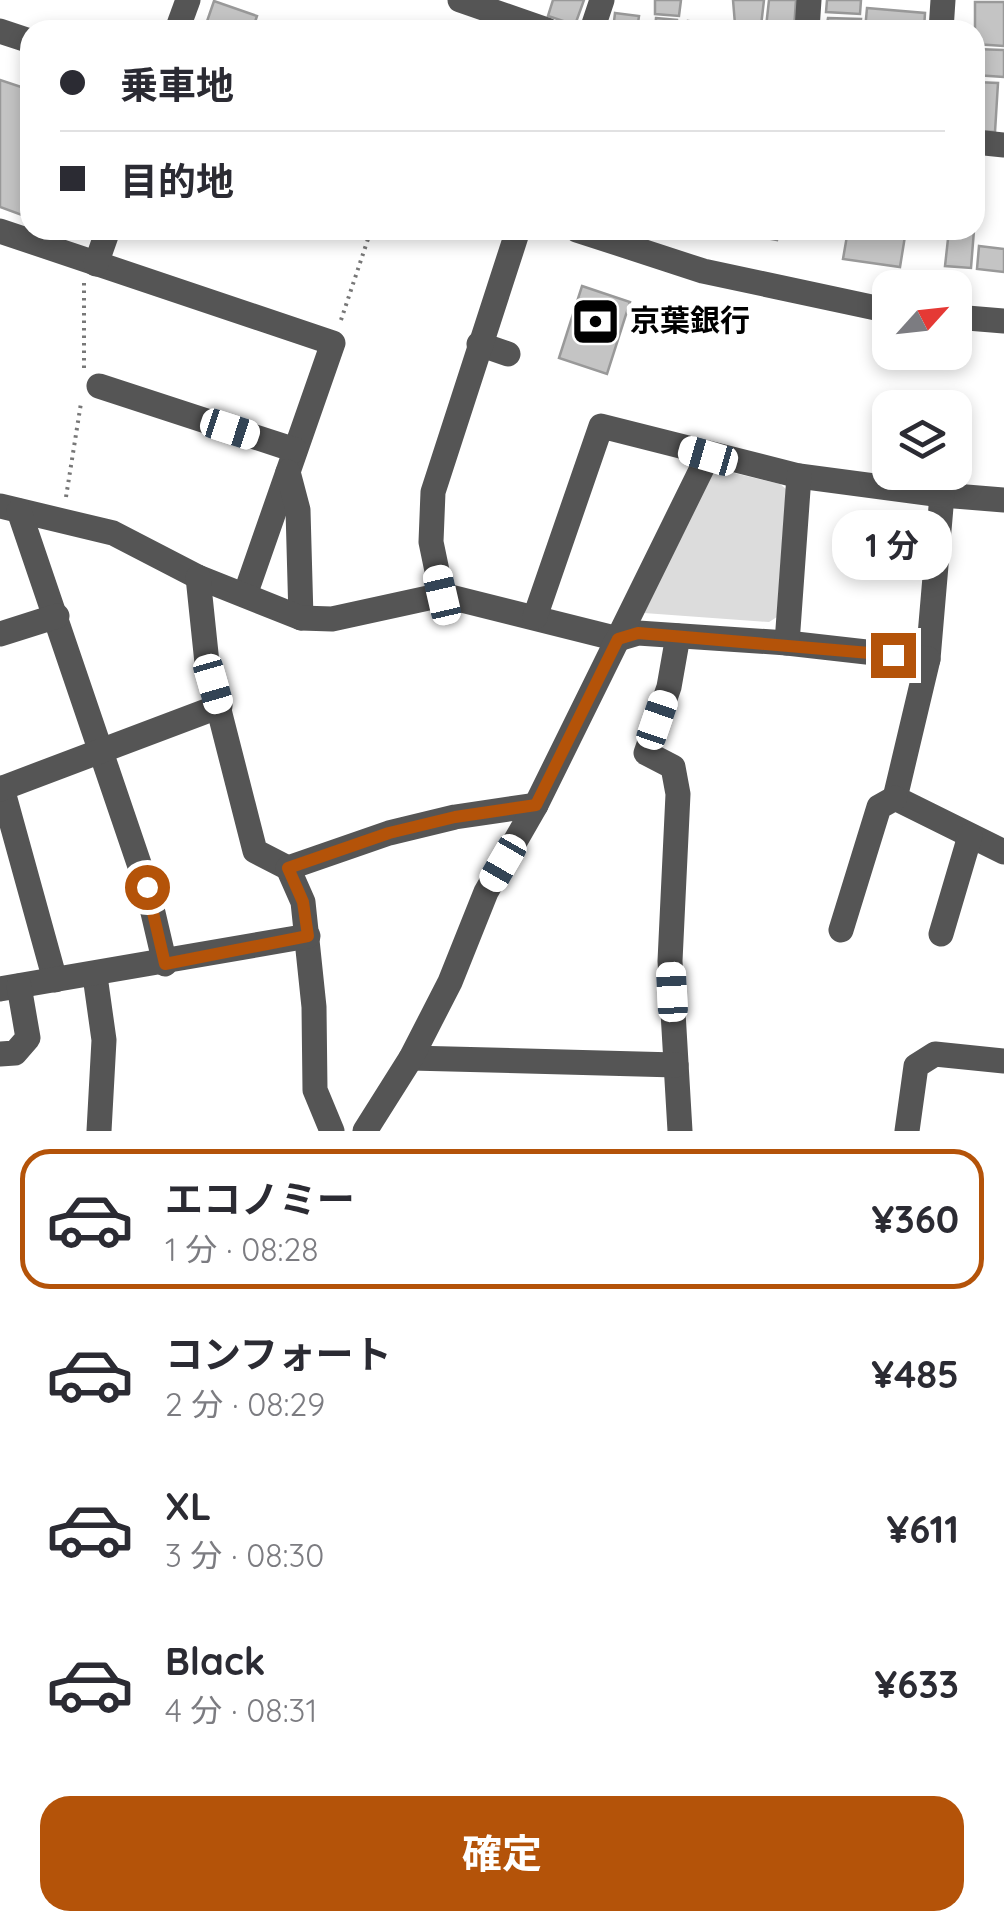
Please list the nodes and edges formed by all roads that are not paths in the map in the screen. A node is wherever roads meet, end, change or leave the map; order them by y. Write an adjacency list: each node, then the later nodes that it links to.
1 (471, 2): 2 (street)
2 (520, 20)
3 (26, 240): 7 (street)
4 (104, 240): 7 (street)
5 (515, 240): 11 (street)
6 (606, 240): 8 (street)
7 (96, 264): 15 (street)
8 (872, 307)
9 (972, 318): 10 (street)
10 (1004, 321)
11 (479, 344): 12 (street); 22 (street)
12 (508, 354)
13 (99, 386): 15 (street)
14 (708, 456): 16 (street); 24 (street); 28 (street)
15 (292, 461): 21 (street); 25 (street)
16 (799, 476): 17 (street); 29 (street)
17 (942, 495): 18 (street); 30 (street)
18 (1004, 500)
19 (10, 509): 20 (street); 23 (street)
20 (198, 577): 21 (street); 31 (street)
21 (244, 595): 25 (street)
22 (442, 595): 24 (street); 25 (street)
23 (58, 616): 26 (street); 32 (street)
24 (535, 617): 28 (street)
25 (300, 618)
26 (0, 634)
27 (678, 636): 28 (street); 29 (street); 50 (street)
28 (618, 639): 35 (street)
29 (786, 643): 30 (street)
30 (928, 660): 34 (street)
31 (220, 706): 32 (street); 39 (street)
32 (101, 751): 33 (street); 43 (street)
33 (1, 789): 38 (street)
34 (894, 798): 36 (street); 40 (street)
35 (536, 805): 39 (street); 49 (street)
36 (970, 836): 37 (street); 41 (street)
37 (1004, 852)
38 (10, 854): 45 (street)
39 (288, 868): 42 (street)
40 (842, 930)
41 (940, 934)
42 (308, 936): 43 (street); 52 (street)
43 (165, 964): 44 (street)
44 (95, 976): 45 (street); 51 (street)
45 (55, 980): 46 (street)
46 (9, 988): 47 (street)
47 (0, 1054)
48 (1003, 1054): 55 (street)
49 (411, 1058): 50 (street); 53 (street)
50 (676, 1065): 54 (street)
51 (99, 1131)
52 (332, 1131)
53 (365, 1131)
54 (680, 1131)
55 (907, 1131)

